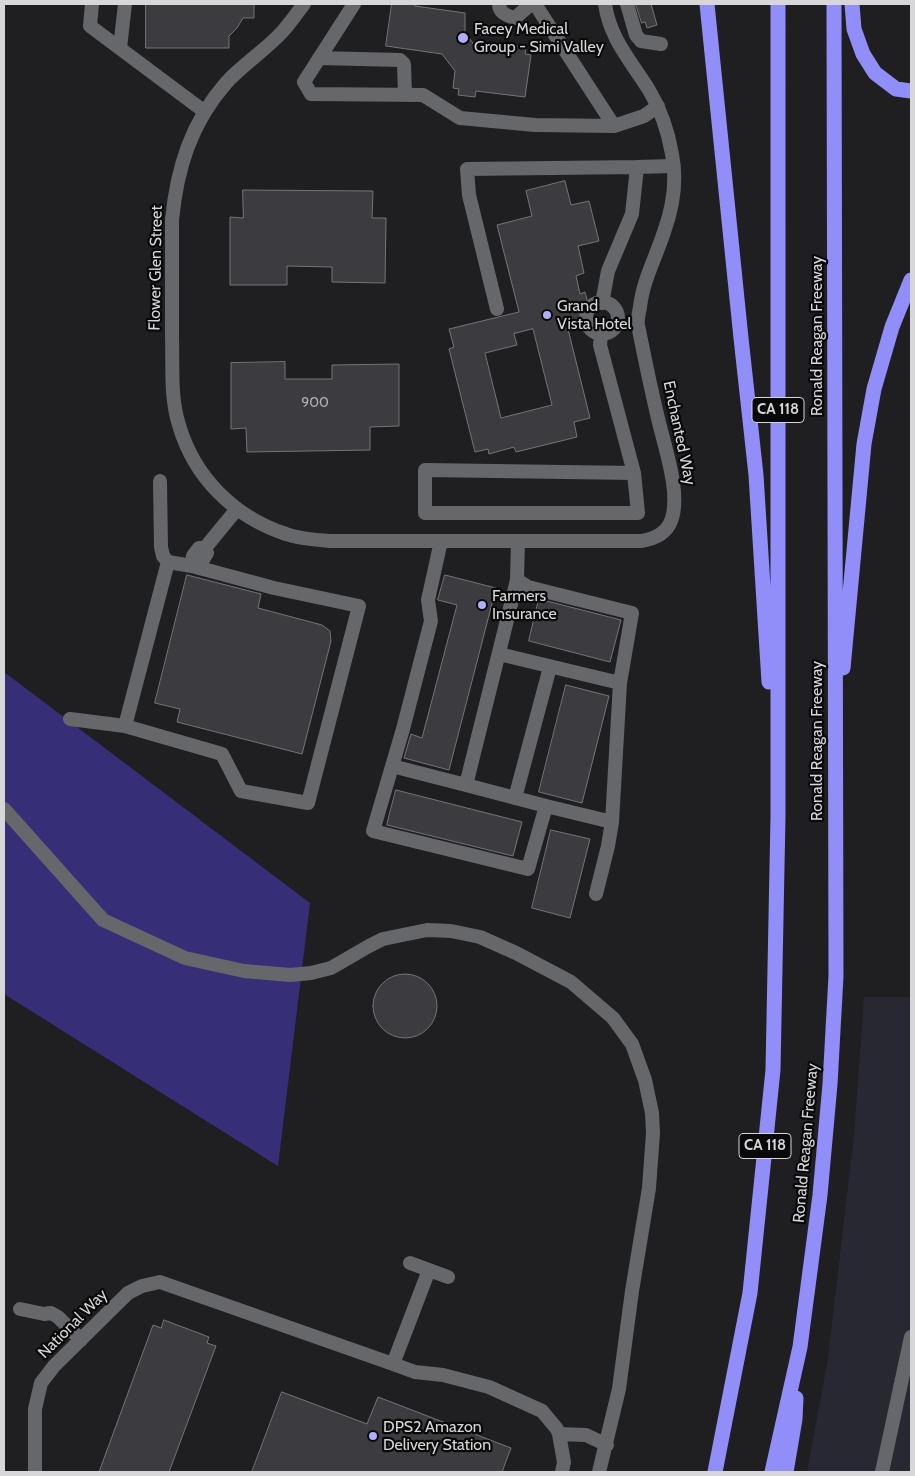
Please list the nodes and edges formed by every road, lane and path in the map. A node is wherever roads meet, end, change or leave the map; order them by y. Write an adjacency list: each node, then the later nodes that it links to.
1 (92, 4): 15 (street)
2 (125, 4): 15 (street)
3 (304, 4): 20 (street, Flower Glen Street)
4 (354, 4): 16 (street)
5 (499, 4): 6 (street)
6 (531, 4)
7 (535, 4): 21 (street)
8 (605, 4): 19 (street, Enchanted Way)
9 (627, 4): 14 (street)
10 (707, 4): 50 (highway)
11 (777, 4): 50 (highway, CA 118)
12 (834, 4): 45 (highway, Ronald Reagan Freeway)
13 (852, 4): 17 (highway)
14 (661, 44)
15 (120, 48): 20 (street)
16 (319, 58): 18 (street); 18 (street)
17 (911, 91)
18 (405, 95): 21 (street)
19 (658, 106): 21 (street); 22 (street, Enchanted Way)
20 (205, 112): 31 (street, Flower Glen Street)
21 (614, 126)
22 (673, 166): 23 (street); 28 (street, Enchanted Way)
23 (637, 167): 25 (street); 26 (street)
24 (911, 280): 45 (highway)
25 (602, 302): 27 (street); 29 (street)
26 (497, 309)
27 (618, 319): 28 (street); 29 (street)
28 (638, 322): 35 (street, Enchanted Way)
29 (601, 334): 30 (street)
30 (634, 473): 30 (street)
31 (208, 480): 33 (street, Enchanted Way)
32 (160, 481): 36 (street)
33 (237, 509): 34 (street, Enchanted Way); 37 (street)
34 (441, 541): 35 (street, Enchanted Way); 44 (street)
35 (518, 541): 38 (street)
36 (168, 562): 37 (street); 43 (street)
37 (192, 566): 43 (street)
38 (517, 580): 39 (street); 41 (street)
39 (499, 654): 40 (street); 46 (street)
40 (550, 666): 41 (street); 47 (street)
41 (620, 683): 51 (street)
42 (70, 719): 43 (street)
43 (125, 726)
44 (392, 766): 46 (street); 48 (street)
45 (834, 772): 59 (highway, Ronald Reagan Freeway)
46 (466, 785): 47 (street)
47 (515, 798): 48 (street)
48 (546, 806): 51 (street)
49 (4, 809): 62 (street)
50 (778, 816): 66 (highway, CA 118)
51 (612, 822): 52 (street)
52 (596, 894)
53 (410, 1262): 54 (street)
54 (429, 1270): 55 (street); 60 (street)
55 (448, 1277)
56 (20, 1309): 58 (street)
57 (911, 1337): 69 (street)
58 (81, 1340): 60 (street, National Way); 63 (street, National Way)
59 (800, 1347): 67 (highway, Ronald Reagan Freeway); 68 (highway)
60 (393, 1364): 61 (street)
61 (559, 1434): 62 (street); 64 (street)
62 (607, 1445): 65 (street)
63 (35, 1472)
64 (562, 1472)
65 (599, 1472)
66 (715, 1472)
67 (772, 1472)
68 (786, 1472)
69 (882, 1472)

